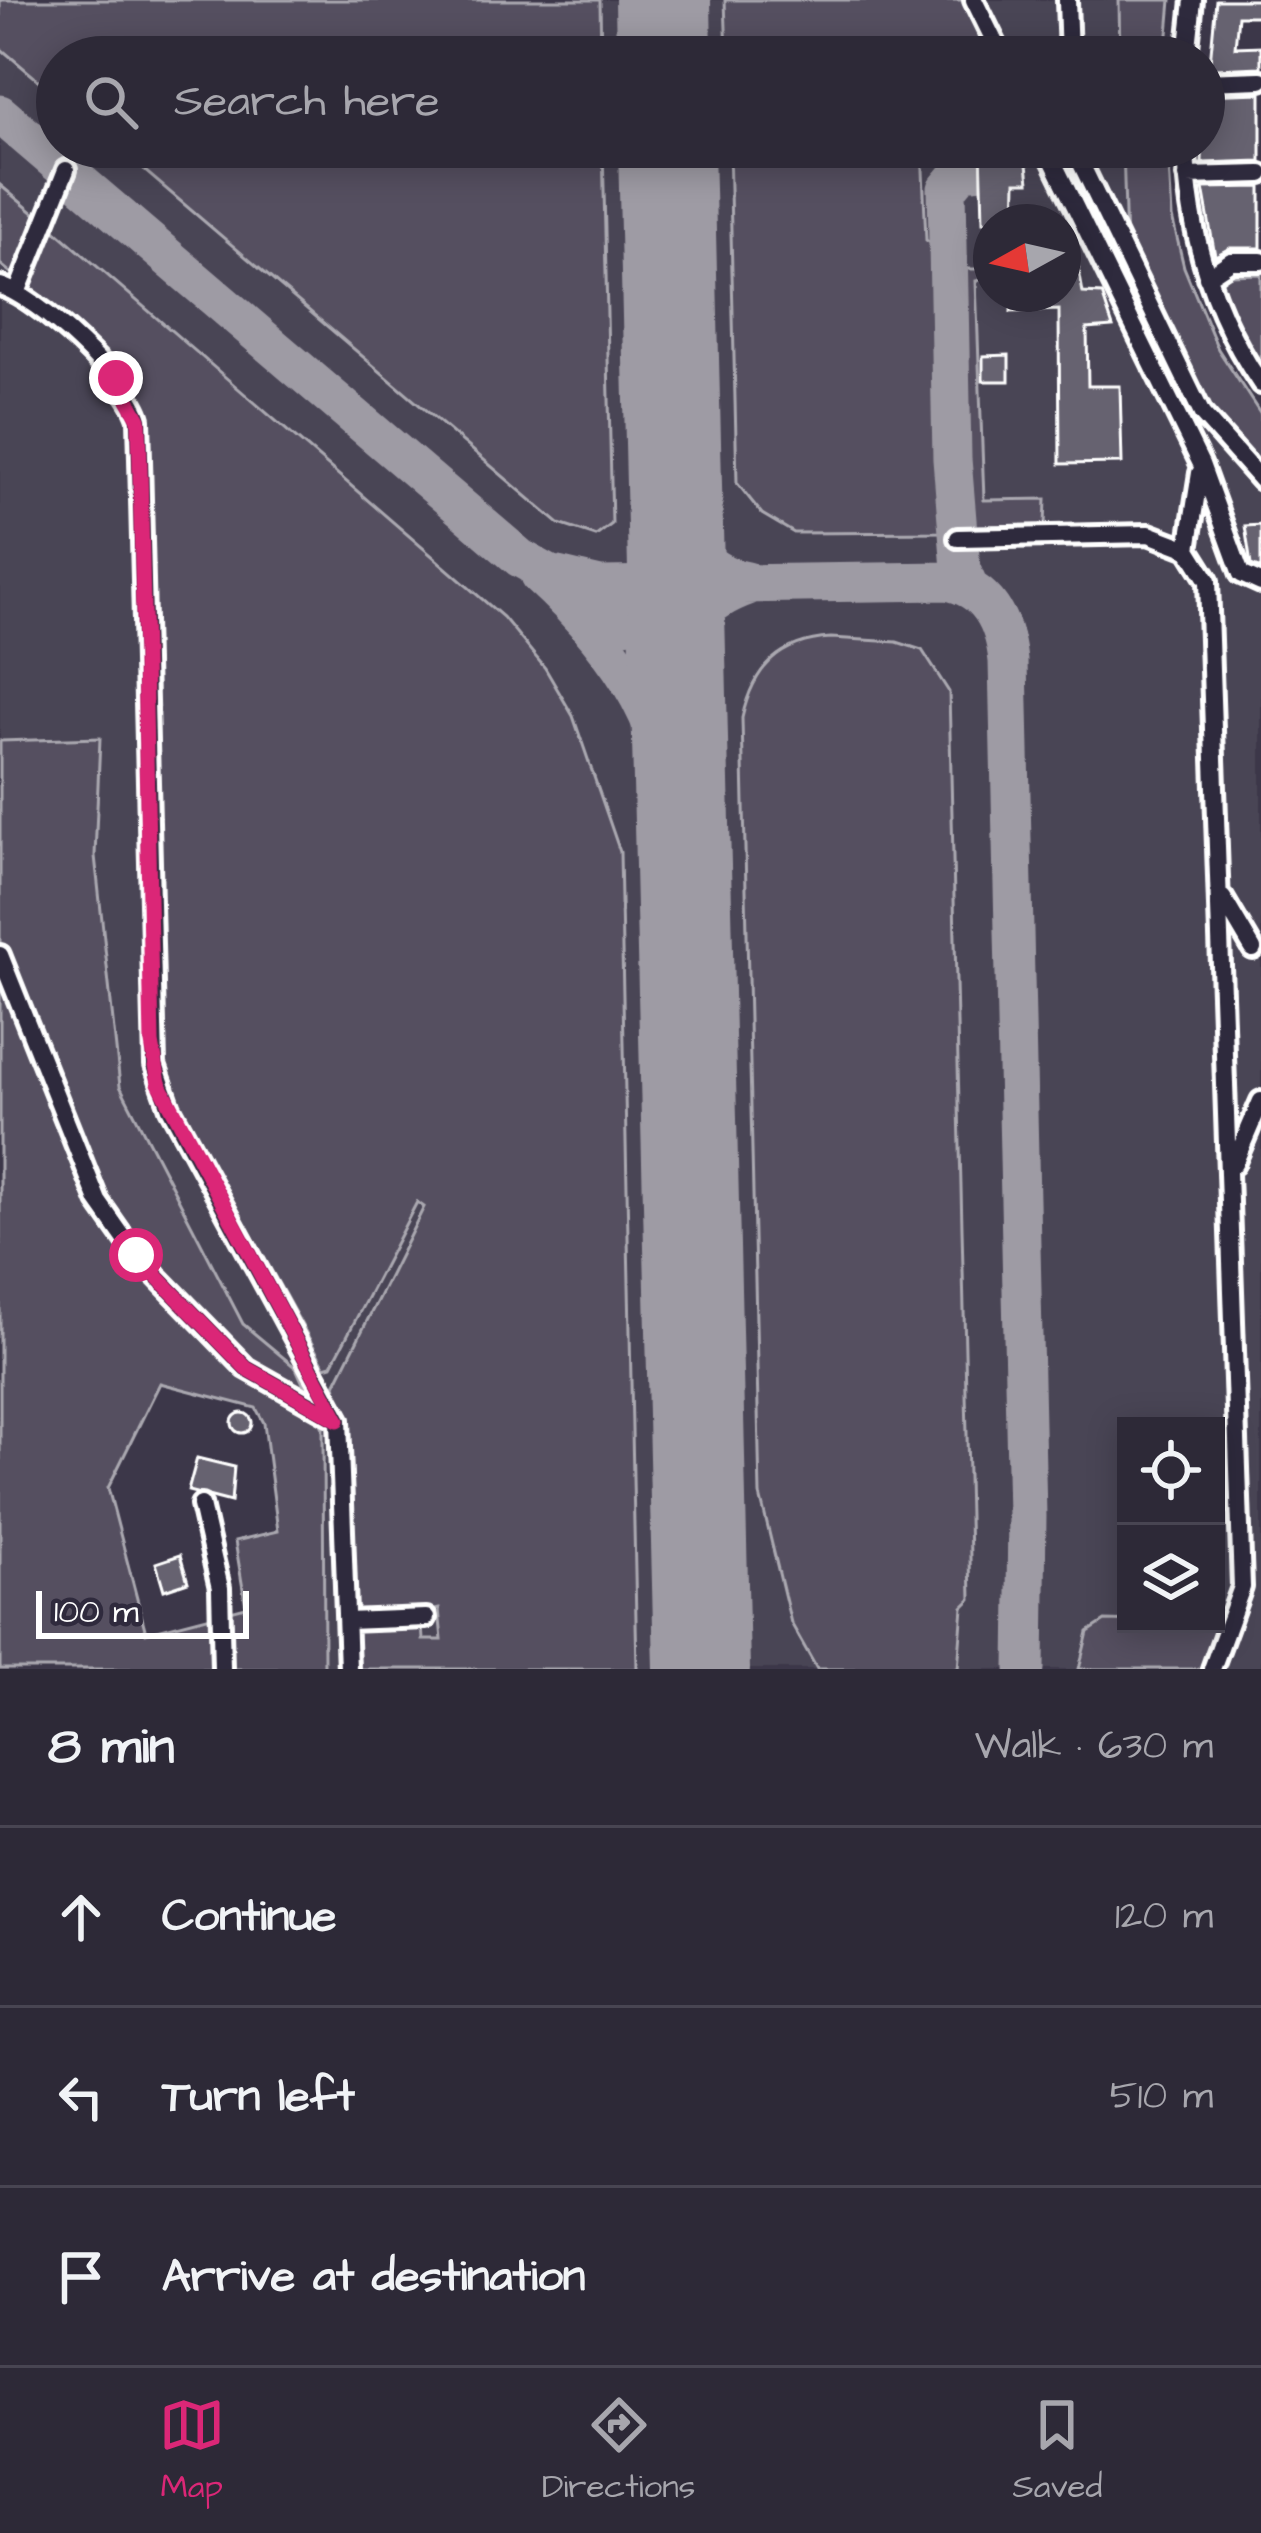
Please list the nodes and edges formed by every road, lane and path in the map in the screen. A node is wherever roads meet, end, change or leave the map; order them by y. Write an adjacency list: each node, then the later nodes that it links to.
1 (974, 0): 4 (street)
2 (1067, 0): 5 (street)
3 (1193, 0): 6 (street)
4 (992, 36)
5 (1068, 36)
6 (1189, 36)
7 (1261, 80): 8 (street)
8 (1225, 81)
9 (1056, 168): 19 (street)
10 (1083, 168): 20 (street)
11 (1187, 168): 14 (street)
12 (66, 170): 17 (street)
13 (1261, 174): 14 (street)
14 (1187, 176): 16 (street)
15 (1261, 261): 16 (street)
16 (1207, 277): 18 (street)
17 (8, 289): 30 (street)
18 (1261, 384)
19 (1201, 464): 22 (street); 23 (street)
20 (1261, 480)
21 (958, 538): 22 (street)
22 (1188, 549): 24 (street)
23 (1261, 583)
24 (1218, 890): 25 (street); 26 (street)
25 (1225, 951): 26 (street); 29 (street)
26 (1257, 952)
27 (0, 955): 30 (street)
28 (1261, 1101): 29 (street)
29 (1231, 1170): 36 (street)
30 (338, 1420): 33 (street)
31 (201, 1505): 34 (street)
32 (426, 1618): 33 (street)
33 (346, 1621): 35 (street)
34 (222, 1669)
35 (348, 1669)
36 (1212, 1669)

